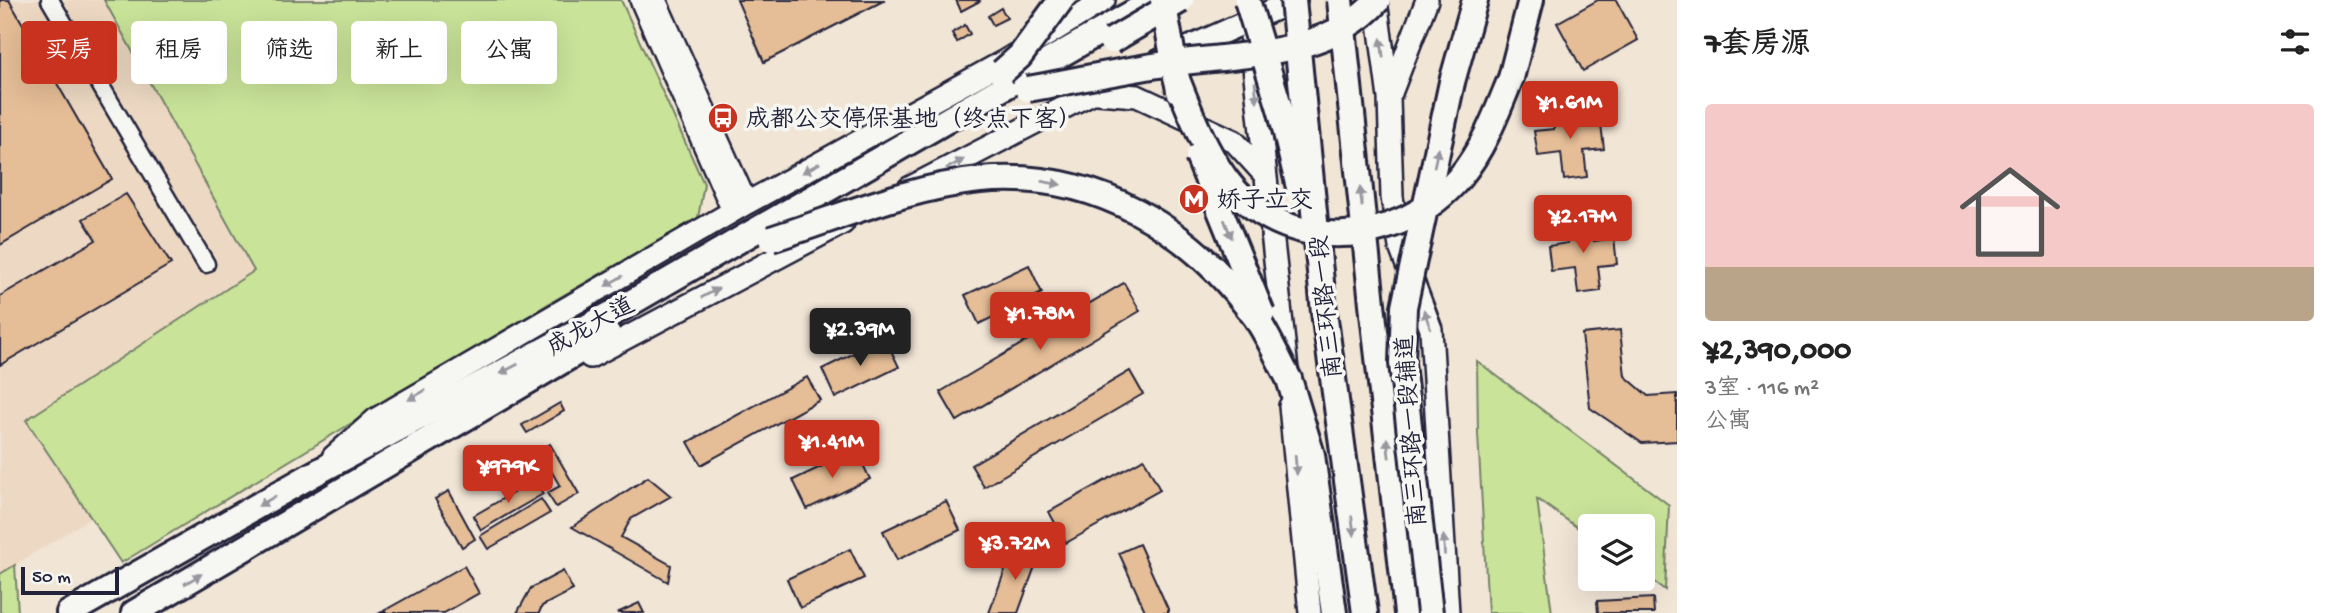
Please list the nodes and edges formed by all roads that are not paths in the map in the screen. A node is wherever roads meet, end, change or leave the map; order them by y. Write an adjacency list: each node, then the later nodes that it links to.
1 (50, 0): 26 (street)
2 (640, 0): 24 (street)
3 (656, 0): 24 (street)
4 (1060, 0): 25 (highway, bridge)
5 (1155, 0): 17 (highway)
6 (1163, 0): 18 (highway, bridge)
7 (1181, 0): 17 (highway, bridge)
8 (1294, 0): 16 (main road); 27 (highway, 南三环路一段, bridge)
9 (1340, 0): 37 (highway, 南三环路一段, one-way to 9, bridge)
10 (1377, 0): 20 (highway, bridge); 22 (main road, 南三环路一段辅道, one-way to 10)
11 (1427, 0): 22 (main road)
12 (1458, 0): 19 (highway)
13 (1475, 0): 19 (highway)
14 (1531, 0): 18 (highway, bridge)
15 (1103, 1): 24 (main road, one-way to 24)
16 (1248, 6): 21 (main road); 23 (main road, one-way to 23); 27 (highway, bridge)
17 (1108, 35): 20 (highway, 成龙大道, bridge); 25 (highway, 成龙大道)
18 (1176, 77): 29 (highway, one-way to 29, bridge)
19 (1452, 82): 38 (highway, one-way to 19, bridge)
20 (1028, 89): 25 (highway, 成龙大道, bridge)
21 (1088, 93): 23 (main road); 30 (main road, one-way to 21)
22 (1389, 98): 39 (main road, 南三环路一段辅道, one-way to 22)
23 (1264, 174): 34 (main road, one-way to 34)
24 (740, 207): 31 (main road, one-way to 31)
25 (766, 233): 28 (highway, 成龙大道); 29 (highway, one-way to 29, bridge)
26 (206, 264)
27 (1320, 266): 36 (highway, 南三环路一段, one-way to 36, bridge)
28 (617, 320): 30 (highway, 成龙大道); 31 (highway, 成龙大道, one-way to 31)
29 (1289, 379): 35 (highway)
30 (475, 413): 33 (highway, 成龙大道, one-way to 30)
31 (310, 476): 32 (highway, 成龙大道, one-way to 32)
32 (69, 613)
33 (134, 613)
34 (1310, 613)
35 (1334, 613)
36 (1364, 613)
37 (1407, 613)
38 (1430, 613)
39 (1448, 613)

